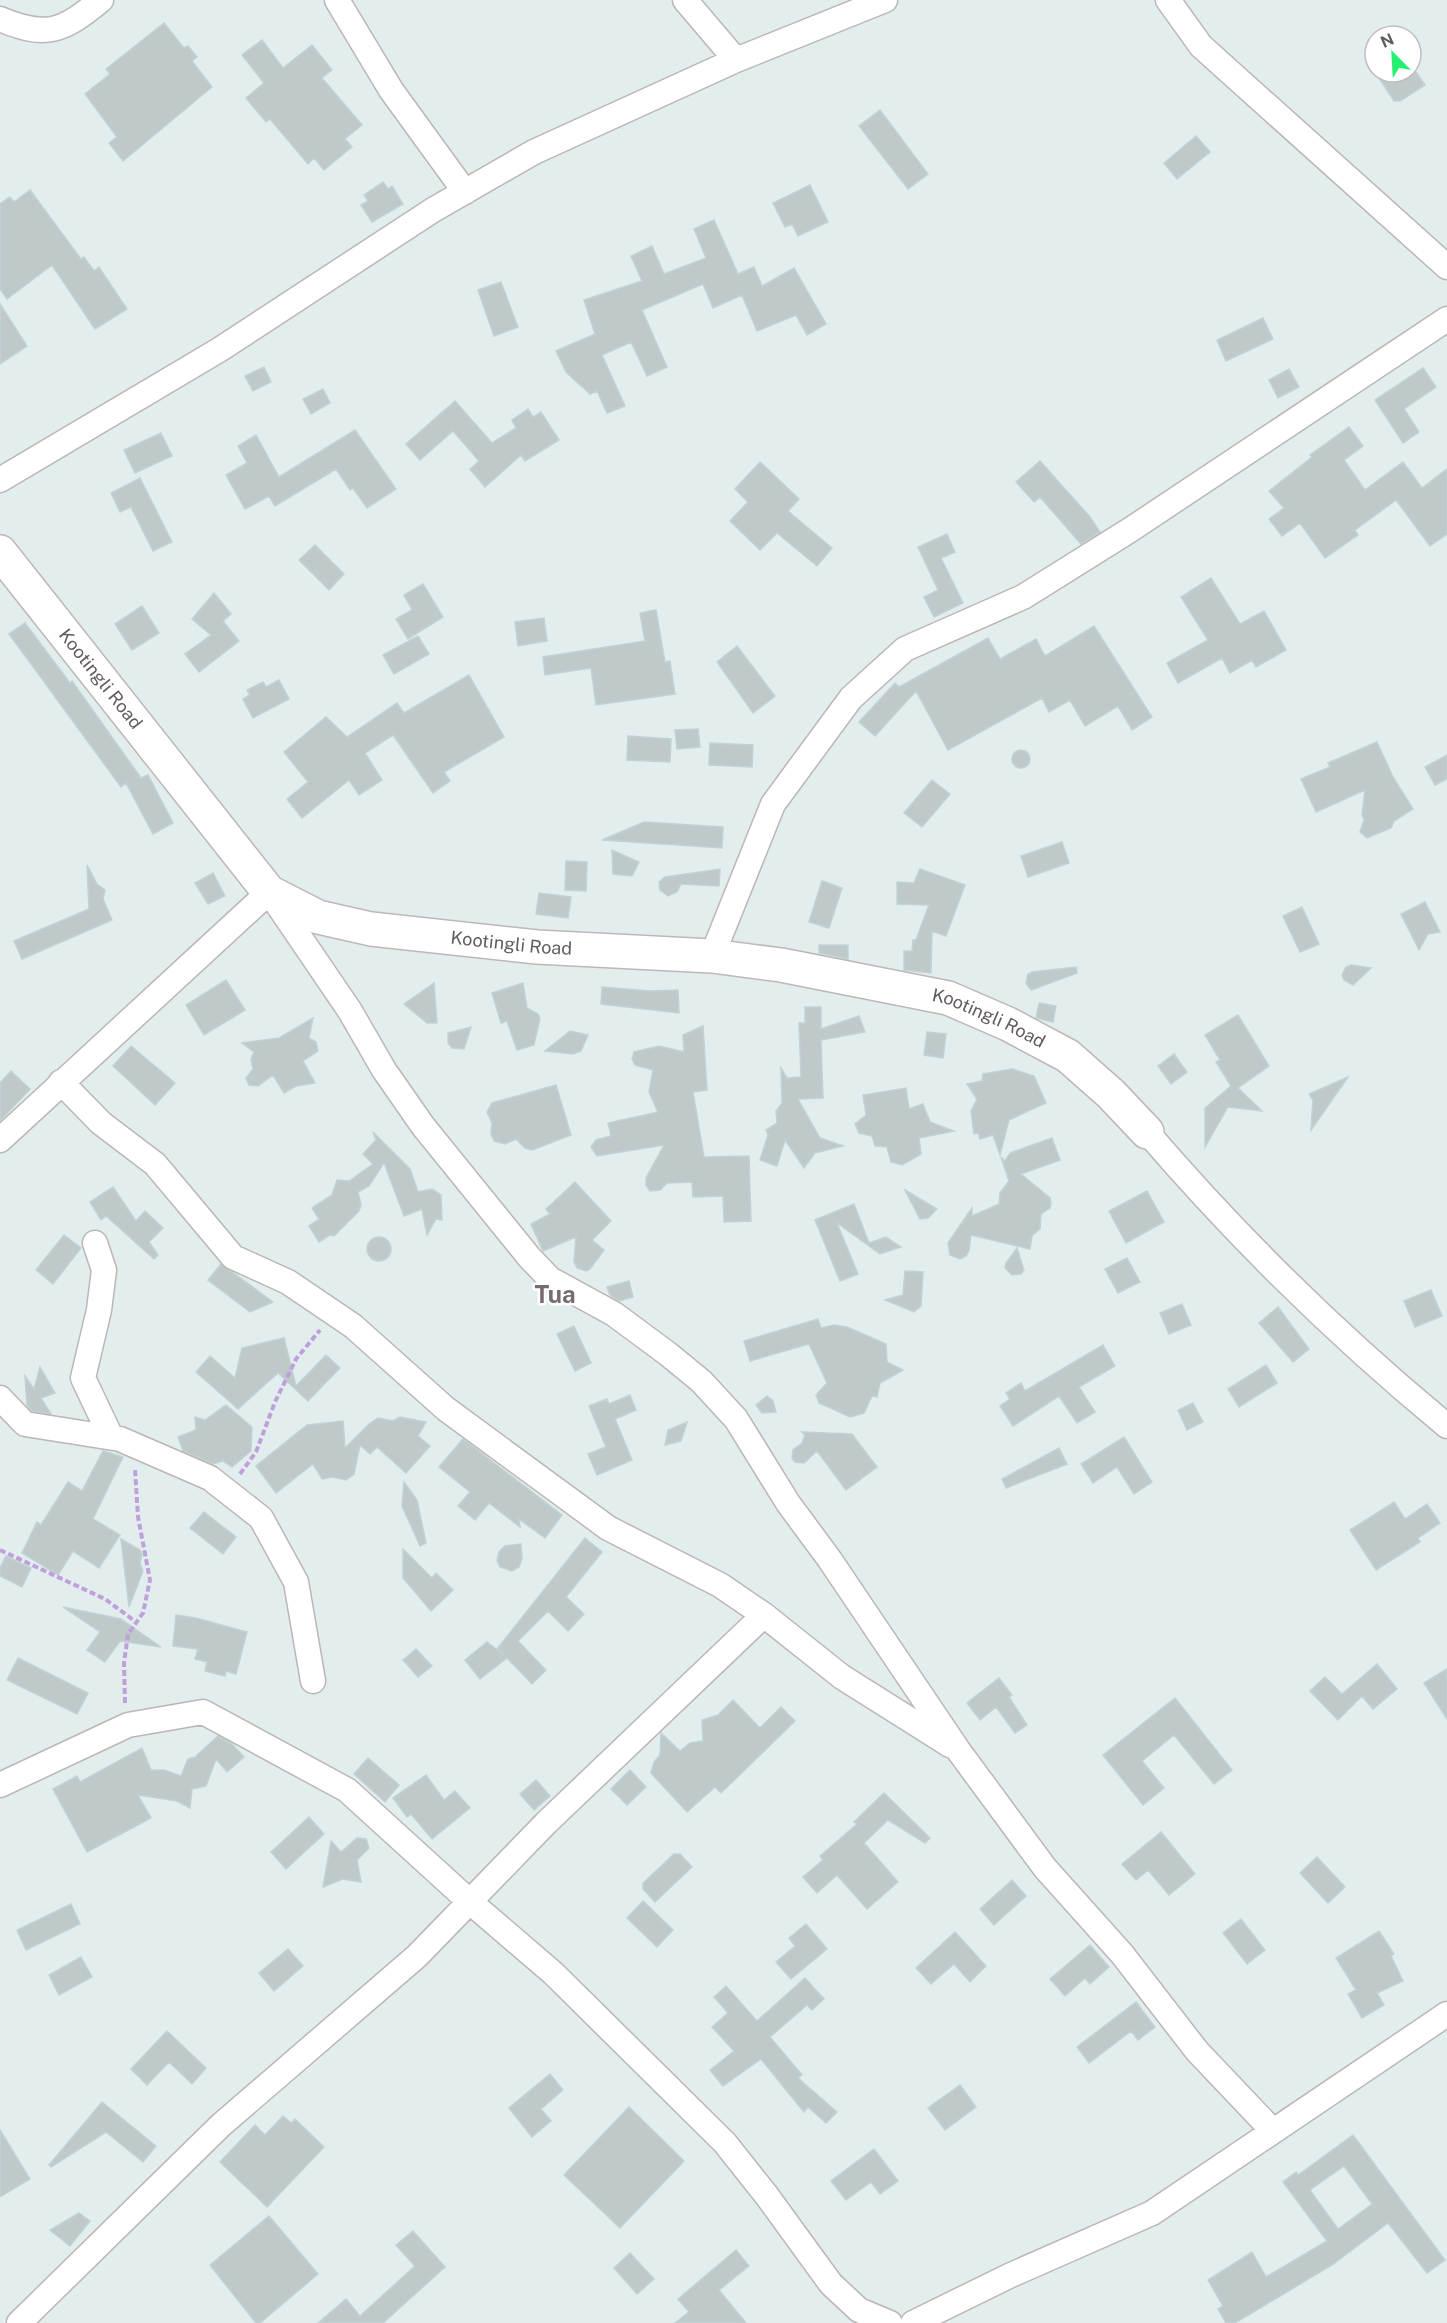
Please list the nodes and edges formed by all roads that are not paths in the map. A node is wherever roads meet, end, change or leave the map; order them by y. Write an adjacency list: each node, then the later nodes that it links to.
1 (101, 0): 6 (street)
2 (337, 0): 8 (street)
3 (685, 0): 7 (street)
4 (885, 0): 7 (street)
5 (1168, 0): 9 (street)
6 (0, 19)
7 (736, 60): 8 (street)
8 (465, 192): 11 (street)
9 (1447, 267)
10 (1447, 319): 14 (street)
11 (0, 480)
12 (0, 552): 13 (street, Kootingli Road)
13 (268, 892): 14 (street, Kootingli Road); 15 (street); 24 (street)
14 (712, 956): 16 (street, Kootingli Road)
15 (61, 1082): 17 (street); 22 (street)
16 (1147, 1132): 20 (street)
17 (0, 1140)
18 (95, 1243): 21 (street)
19 (0, 1398): 21 (street)
20 (1443, 1417)
21 (116, 1438): 23 (street)
22 (764, 1615): 24 (street); 26 (street)
23 (314, 1681)
24 (958, 1750): 28 (street)
25 (0, 1785): 26 (street)
26 (469, 1901): 29 (street); 30 (street)
27 (1447, 2013): 28 (street)
28 (1272, 2130): 31 (street)
29 (19, 2323)
30 (890, 2323)
31 (913, 2323)

